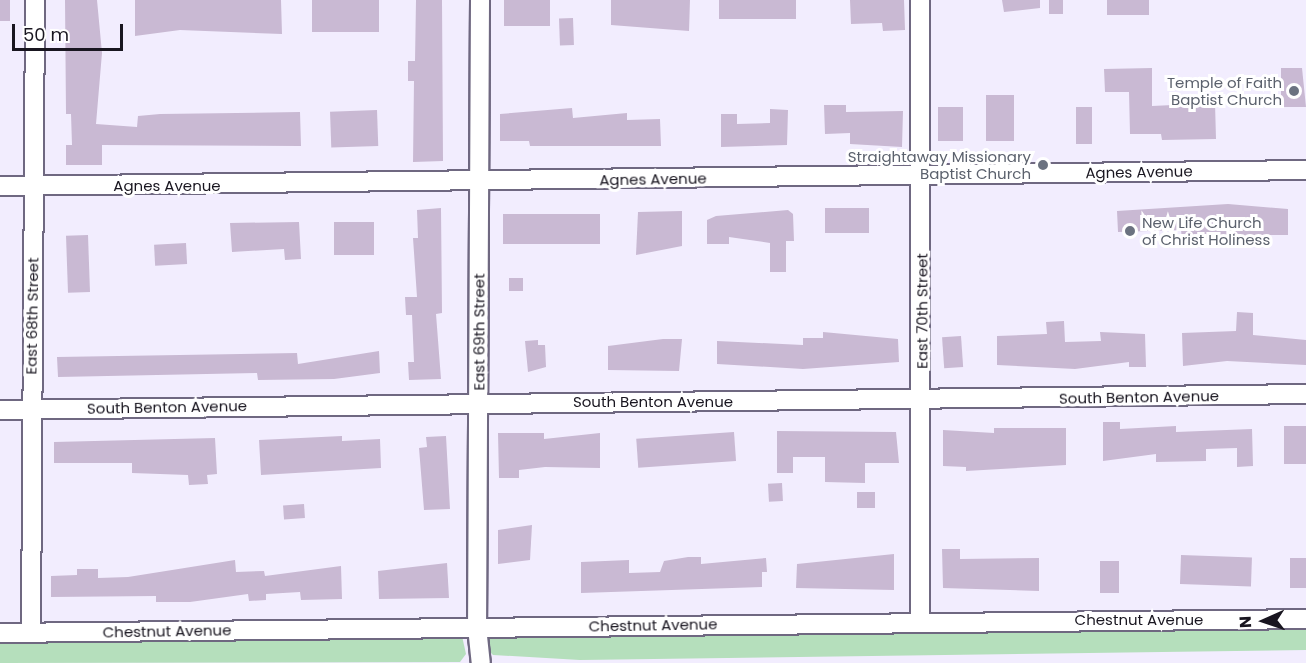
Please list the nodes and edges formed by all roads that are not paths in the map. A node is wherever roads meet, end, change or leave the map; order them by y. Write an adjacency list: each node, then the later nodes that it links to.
1 (35, 0): 8 (street, East 68th Street)
2 (480, 0): 6 (street, East 69th Street)
3 (920, 0): 5 (street, East 70th Street)
4 (1306, 170): 5 (street, Agnes Avenue)
5 (922, 174): 6 (street, Agnes Avenue); 10 (street, East 70th Street)
6 (478, 181): 8 (street, Agnes Avenue); 11 (street, East 69th Street)
7 (0, 186): 8 (street, Agnes Avenue)
8 (34, 186): 12 (street, East 68th Street)
9 (1306, 394): 10 (street, South Benton Avenue)
10 (921, 400): 11 (street, South Benton Avenue); 15 (street, East 70th Street)
11 (479, 403): 12 (street, South Benton Avenue); 16 (street, East 69th Street)
12 (31, 409): 13 (street, South Benton Avenue); 18 (street, East 68th Street)
13 (0, 410)
14 (1306, 619): 15 (street, Chestnut Avenue)
15 (920, 622): 16 (street, Chestnut Avenue)
16 (477, 627): 18 (street, Chestnut Avenue); 19 (street, East 69th Street)
17 (0, 633): 18 (street, Chestnut Avenue)
18 (32, 633)
19 (481, 663)

